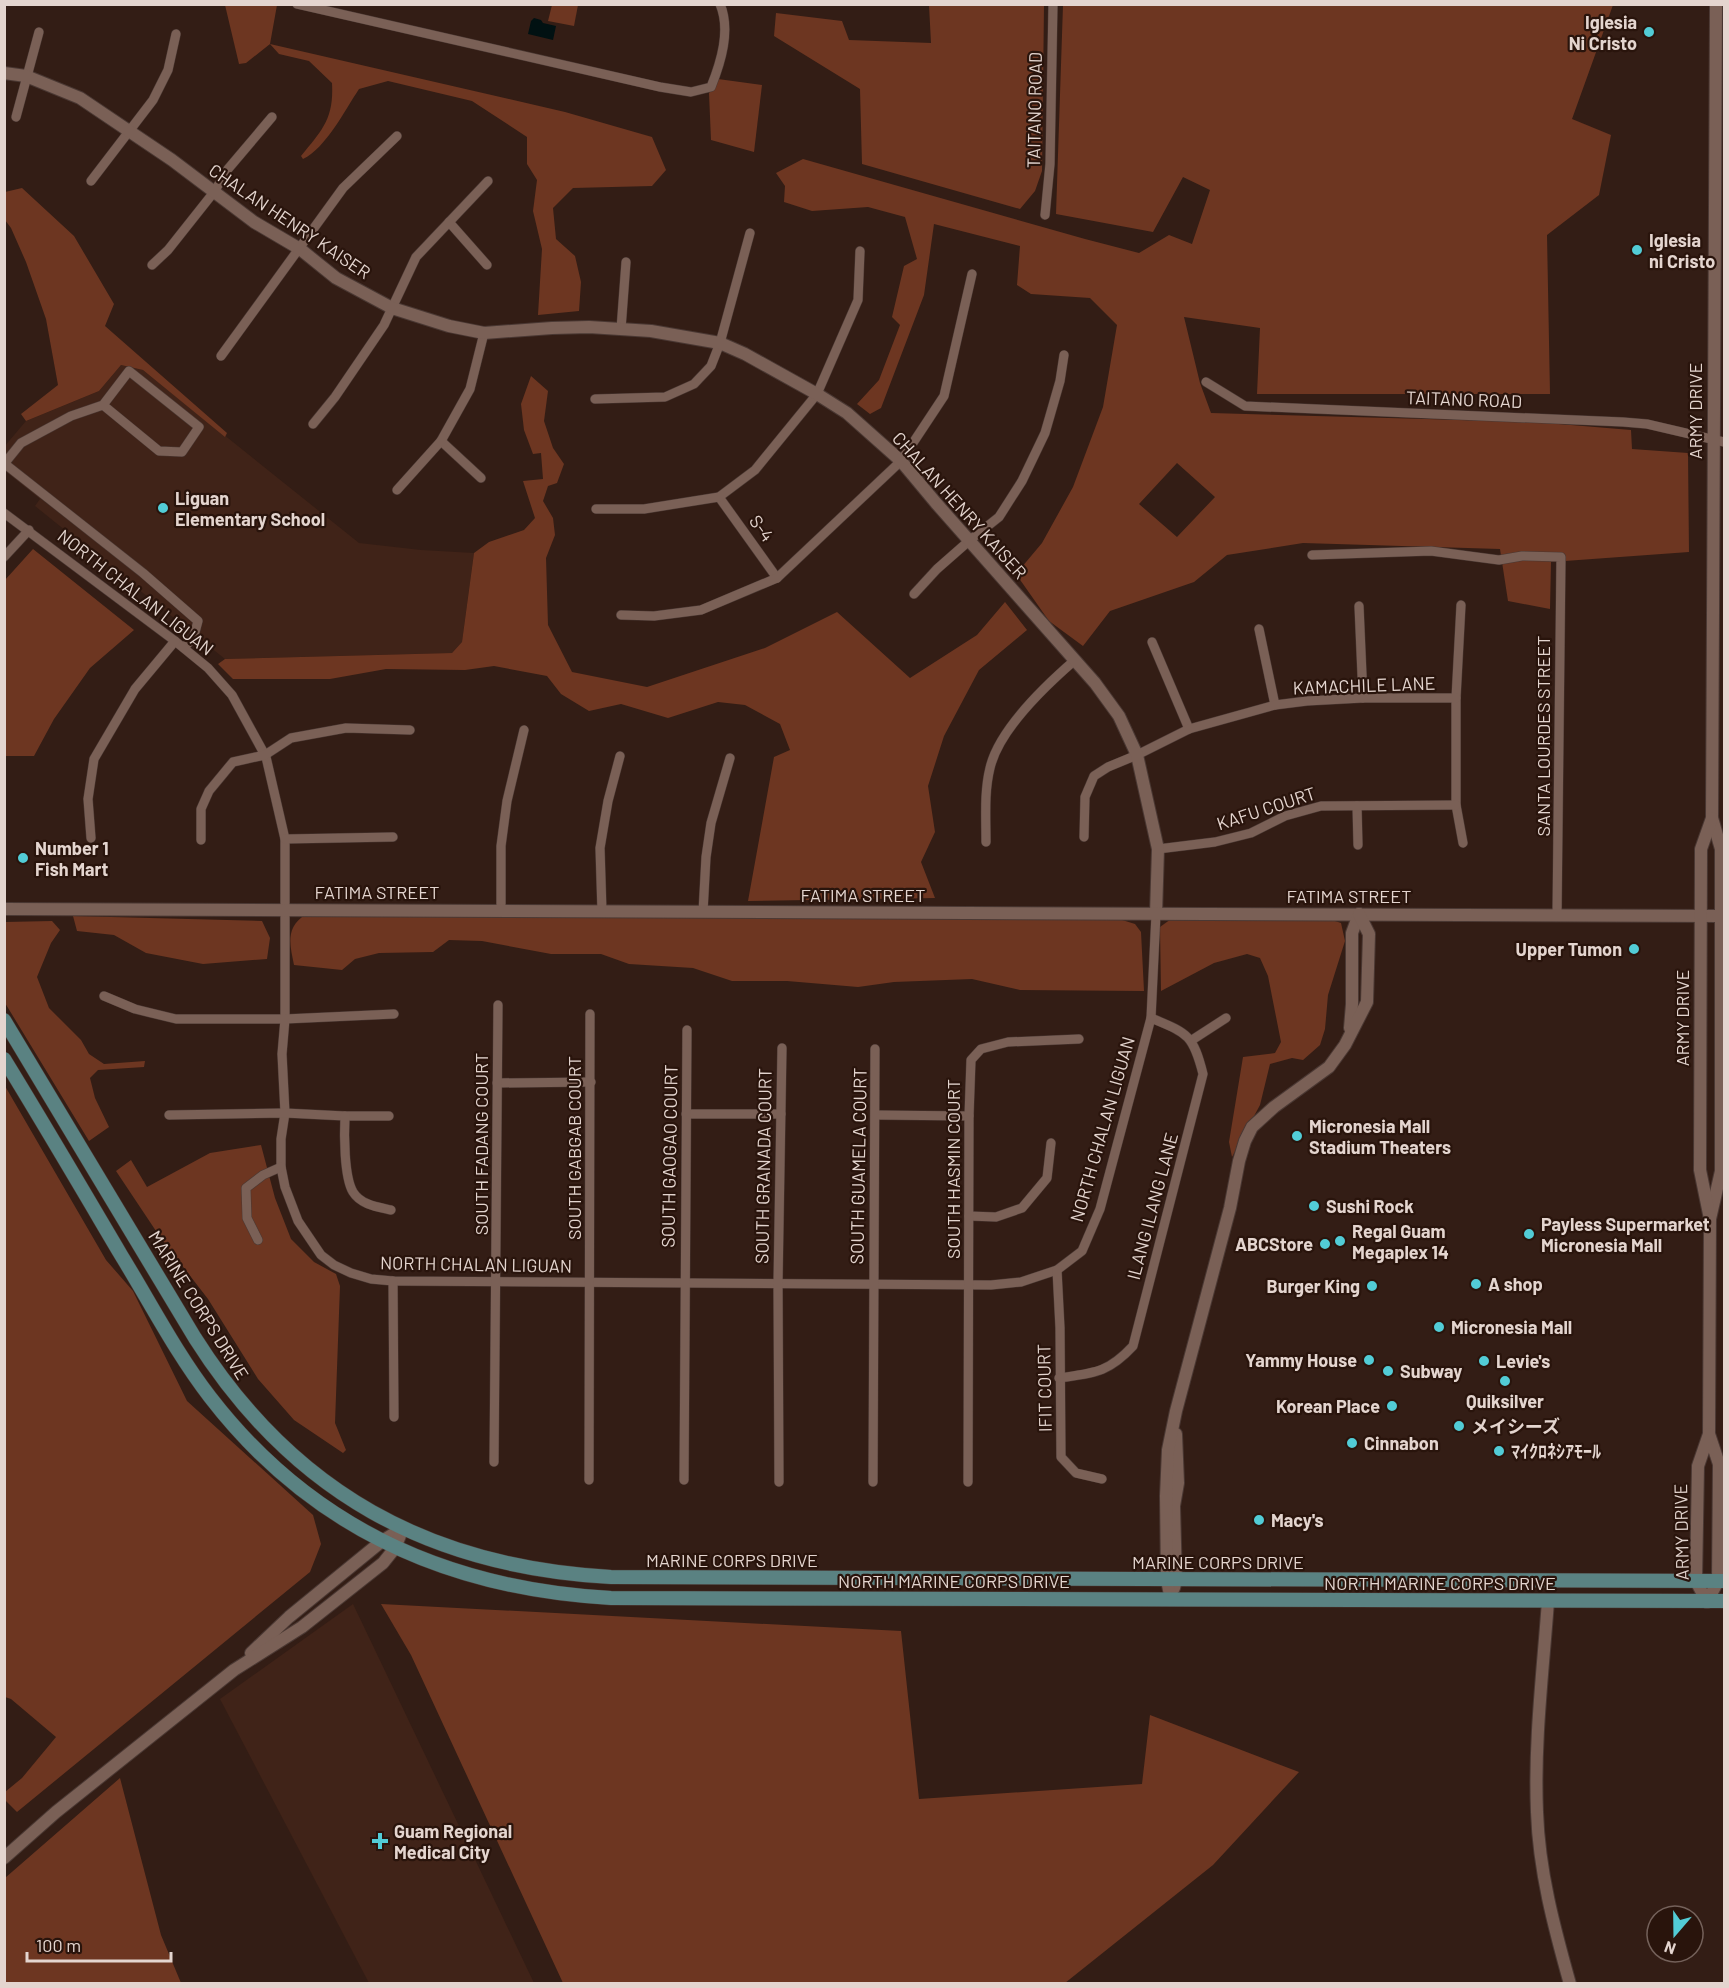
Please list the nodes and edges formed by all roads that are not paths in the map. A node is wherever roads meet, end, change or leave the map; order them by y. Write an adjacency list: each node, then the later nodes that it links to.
1 (297, 4): 5 (street)
2 (720, 4): 5 (street)
3 (1053, 4): 17 (street, TAITANO ROAD)
4 (1716, 4): 38 (main road, ARMY DRIVE)
5 (334, 8)
6 (39, 32): 9 (street)
7 (176, 34): 12 (street)
8 (4, 73): 9 (main road, CHALAN HENRY KAISER)
9 (26, 76): 10 (street); 12 (main road, CHALAN HENRY KAISER)
10 (16, 117)
11 (272, 117): 16 (street)
12 (130, 131): 14 (street); 16 (main road, CHALAN HENRY KAISER)
13 (397, 136): 20 (street)
14 (91, 181)
15 (488, 181): 18 (street)
16 (214, 192): 20 (main road, CHALAN HENRY KAISER); 23 (street)
17 (1045, 215)
18 (449, 222): 24 (street); 26 (street)
19 (750, 232): 29 (street)
20 (300, 249): 26 (main road, CHALAN HENRY KAISER); 31 (street)
21 (860, 251): 33 (street)
22 (626, 262): 27 (street)
23 (152, 265)
24 (488, 265)
25 (972, 274): 39 (street)
26 (392, 308): 28 (main road, CHALAN HENRY KAISER); 36 (street)
27 (621, 329): 28 (main road, CHALAN HENRY KAISER); 29 (main road, CHALAN HENRY KAISER)
28 (484, 333): 37 (street)
29 (720, 343): 33 (main road, CHALAN HENRY KAISER); 34 (street)
30 (1064, 355): 47 (street)
31 (221, 356)
32 (1206, 382): 38 (street, TAITANO ROAD)
33 (817, 394): 39 (main road, CHALAN HENRY KAISER); 43 (street)
34 (595, 399)
35 (103, 405): 35 (street); 40 (street)
36 (313, 424)
37 (441, 441): 41 (street); 42 (street)
38 (1718, 441): 72 (main road, ARMY DRIVE)
39 (901, 461): 47 (main road, CHALAN HENRY KAISER); 50 (street)
40 (5, 464): 58 (street)
41 (481, 478)
42 (397, 490)
43 (719, 497): 44 (street); 50 (street, S-4)
44 (596, 509)
45 (4, 513): 46 (street, NORTH CHALAN LIGUAN)
46 (28, 530): 49 (street); 56 (street, NORTH CHALAN LIGUAN)
47 (969, 540): 51 (street); 59 (main road, CHALAN HENRY KAISER)
48 (1312, 555): 89 (street, SANTA LOURDES STREET)
49 (4, 557)
50 (777, 578): 54 (street)
51 (914, 594)
52 (1461, 605): 61 (street)
53 (1359, 606): 60 (street)
54 (621, 615)
55 (1259, 629): 62 (street)
56 (175, 641): 58 (street, NORTH CHALAN LIGUAN); 75 (street)
57 (1152, 642): 63 (street)
58 (184, 648): 66 (street, NORTH CHALAN LIGUAN)
59 (1075, 660): 67 (main road, CHALAN HENRY KAISER); 78 (street)
60 (1363, 698): 61 (street, KAMACHILE LANE); 62 (street, KAMACHILE LANE)
61 (1456, 699): 70 (street)
62 (1275, 705): 63 (street, KAMACHILE LANE)
63 (1189, 729): 67 (street, KAMACHILE LANE)
64 (410, 730): 66 (street)
65 (524, 730): 84 (street)
66 (265, 755): 76 (street, NORTH CHALAN LIGUAN); 77 (street)
67 (1137, 755): 74 (street, KAMACHILE LANE); 81 (main road, CHALAN HENRY KAISER)
68 (620, 756): 85 (street)
69 (730, 758): 86 (street)
70 (1456, 805): 71 (street, KAFU COURT); 79 (street)
71 (1358, 806): 80 (street); 81 (street, KAFU COURT)
72 (1712, 818): 90 (main road, ARMY DRIVE); 91 (main road, ARMY DRIVE)
73 (393, 837): 76 (street)
74 (1084, 837)
75 (92, 838)
76 (285, 839): 83 (street, NORTH CHALAN LIGUAN)
77 (201, 840)
78 (986, 842)
79 (1463, 843)
80 (1358, 845)
81 (1158, 849): 87 (main road, CHALAN HENRY KAISER)
82 (4, 909): 83 (main road, FATIMA STREET)
83 (285, 910): 84 (main road, FATIMA STREET); 99 (street, NORTH CHALAN LIGUAN)
84 (501, 911): 85 (main road, FATIMA STREET)
85 (602, 912): 86 (main road, FATIMA STREET)
86 (703, 912): 87 (main road, FATIMA STREET)
87 (1156, 914): 88 (main road, FATIMA STREET); 97 (street, NORTH CHALAN LIGUAN)
88 (1359, 914): 89 (main road, FATIMA STREET); 146 (main road)
89 (1557, 916): 90 (main road, FATIMA STREET)
90 (1701, 916): 91 (main road, FATIMA STREET); 121 (main road, ARMY DRIVE)
91 (1721, 916): 92 (main road, ARMY DRIVE)
92 (1723, 962): 121 (main road, ARMY DRIVE)
93 (104, 996): 99 (street)
94 (498, 1005): 108 (street, SOUTH FADANG COURT)
95 (394, 1014): 99 (street)
96 (590, 1014): 107 (street, SOUTH GABGAB COURT)
97 (1151, 1018): 103 (street); 123 (street, NORTH CHALAN LIGUAN)
98 (1226, 1018): 103 (street)
99 (285, 1019): 109 (street, NORTH CHALAN LIGUAN)
100 (4, 1020): 142 (main road, MARINE CORPS DRIVE)
101 (687, 1030): 110 (street, SOUTH GAOGAO COURT)
102 (1079, 1039): 116 (street, SOUTH HASMIN COURT)
103 (1192, 1040): 131 (street, ILANG ILANG LANE)
104 (782, 1048): 111 (street, SOUTH GRANADA COURT)
105 (876, 1049): 112 (street, SOUTH GUAMELA COURT)
106 (4, 1059): 143 (main road, NORTH MARINE CORPS DRIVE)
107 (591, 1082): 108 (street); 126 (street, SOUTH GABGAB COURT)
108 (497, 1083): 125 (street, SOUTH FADANG COURT)
109 (285, 1113): 113 (street); 114 (street); 118 (street, NORTH CHALAN LIGUAN)
110 (686, 1114): 111 (street); 127 (street, SOUTH GAOGAO COURT)
111 (781, 1114): 128 (street, SOUTH GRANADA COURT)
112 (876, 1114): 116 (street); 129 (street, SOUTH GUAMELA COURT)
113 (169, 1115)
114 (345, 1116): 115 (street); 119 (street)
115 (388, 1116)
116 (969, 1116): 120 (street, SOUTH HASMIN COURT)
117 (1052, 1143): 120 (street)
118 (281, 1167): 122 (street); 124 (street, NORTH CHALAN LIGUAN)
119 (392, 1210)
120 (969, 1216): 130 (street, SOUTH HASMIN COURT)
121 (1710, 1219): 133 (main road, ARMY DRIVE)
122 (258, 1240)
123 (1057, 1270): 130 (street, NORTH CHALAN LIGUAN); 131 (street, IFIT COURT)
124 (393, 1281): 125 (street, NORTH CHALAN LIGUAN); 132 (street)
125 (497, 1282): 126 (street, NORTH CHALAN LIGUAN); 134 (street, SOUTH FADANG COURT)
126 (590, 1282): 127 (street, NORTH CHALAN LIGUAN); 136 (street, SOUTH GABGAB COURT)
127 (684, 1283): 128 (street, NORTH CHALAN LIGUAN); 137 (street, SOUTH GAOGAO COURT)
128 (778, 1283): 129 (street, NORTH CHALAN LIGUAN); 138 (street, SOUTH GRANADA COURT)
129 (873, 1284): 130 (street, NORTH CHALAN LIGUAN); 139 (street, SOUTH GUAMELA COURT)
130 (969, 1284): 140 (street, SOUTH HASMIN COURT)
131 (1059, 1378): 135 (street, IFIT COURT)
132 (394, 1417)
133 (1709, 1434): 141 (main road, ARMY DRIVE); 147 (main road, ARMY DRIVE)
134 (494, 1462)
135 (1102, 1479)
136 (589, 1480)
137 (684, 1480)
138 (778, 1482)
139 (873, 1482)
140 (968, 1482)
141 (1719, 1526): 145 (main road); 148 (main road, ARMY DRIVE)
142 (403, 1528): 143 (main road); 144 (main road); 146 (main road, MARINE CORPS DRIVE)
143 (382, 1541): 144 (main road, NORTH MARINE CORPS DRIVE); 153 (main road)
144 (395, 1548): 149 (main road, NORTH MARINE CORPS DRIVE); 153 (main road)
145 (1725, 1552)
146 (1171, 1580): 147 (main road, MARINE CORPS DRIVE); 149 (main road)
147 (1696, 1581): 148 (main road, MARINE CORPS DRIVE); 152 (main road, ARMY DRIVE)
148 (1722, 1581): 152 (main road, ARMY DRIVE)
149 (1171, 1600): 150 (main road, NORTH MARINE CORPS DRIVE)
150 (1548, 1601): 152 (main road, NORTH MARINE CORPS DRIVE); 155 (main road)
151 (1725, 1601): 152 (main road, NORTH MARINE CORPS DRIVE)
152 (1707, 1602)
153 (234, 1670): 154 (main road)
154 (4, 1858)
155 (1570, 1983)

